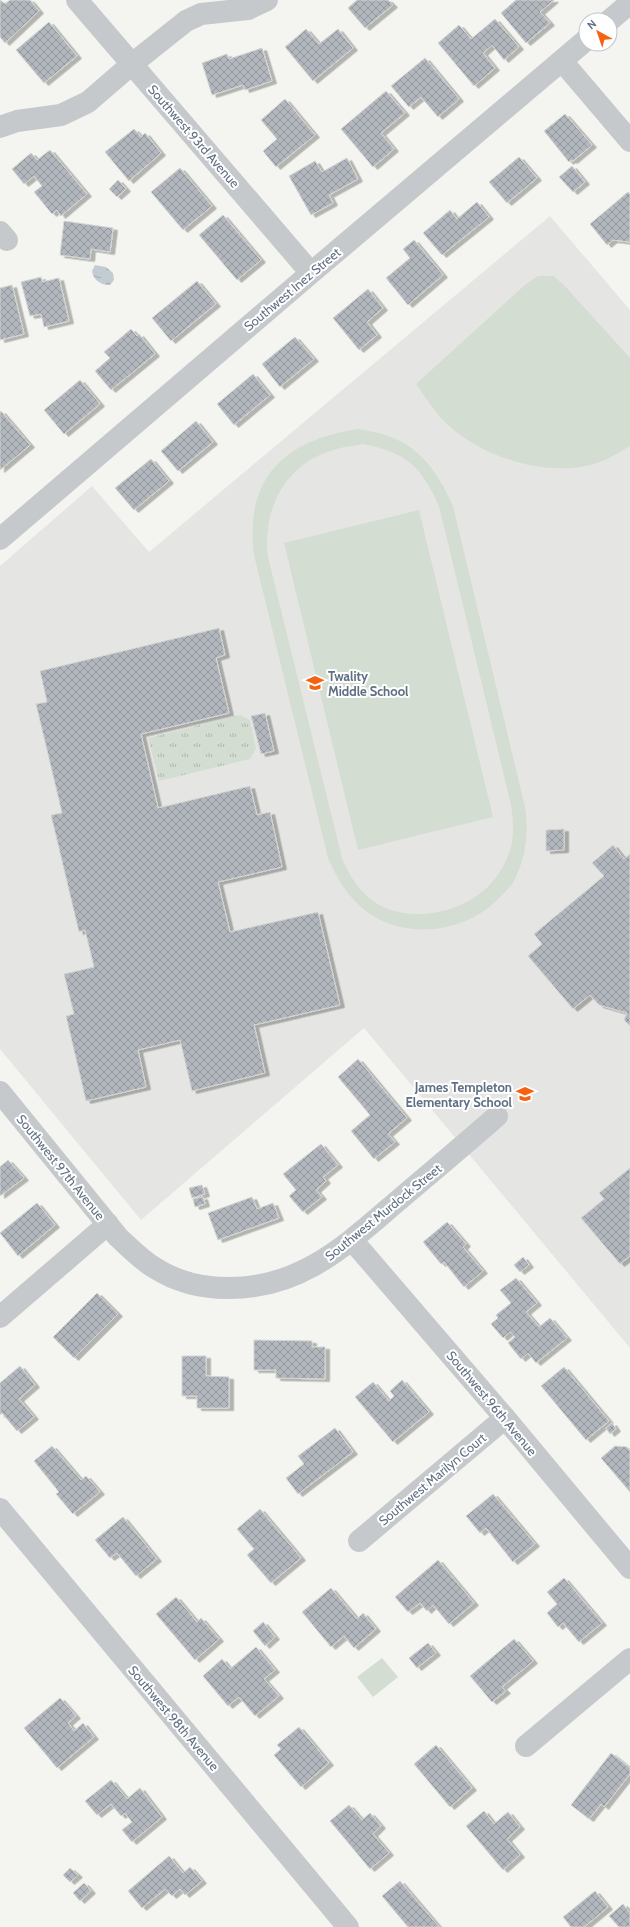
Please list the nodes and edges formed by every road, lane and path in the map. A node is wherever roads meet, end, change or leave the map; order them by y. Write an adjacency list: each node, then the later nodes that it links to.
1 (77, 0): 7 (street, Southwest 93rd Avenue)
2 (267, 0): 7 (street)
3 (630, 3): 4 (street)
4 (618, 13)
5 (578, 47): 6 (street, Southwest Inez Street)
6 (562, 61): 9 (street); 10 (street, Southwest Inez Street)
7 (132, 64): 8 (street); 10 (street, Southwest 93rd Avenue)
8 (0, 127)
9 (630, 141)
10 (311, 273): 11 (street, Southwest Inez Street)
11 (0, 539)
12 (0, 1092): 14 (street, Southwest 97th Avenue)
13 (497, 1116): 15 (street, Southwest Murdock Street)
14 (108, 1224): 15 (street, Southwest Murdock Street); 16 (street)
15 (352, 1240): 17 (street, Southwest 96th Avenue)
16 (0, 1317)
17 (505, 1418): 19 (street, Southwest Marilyn Court); 20 (street, Southwest 96th Avenue)
18 (0, 1508): 23 (street, Southwest 98th Avenue)
19 (359, 1541)
20 (630, 1568)
21 (630, 1659): 22 (street)
22 (526, 1746)
23 (348, 1927)

